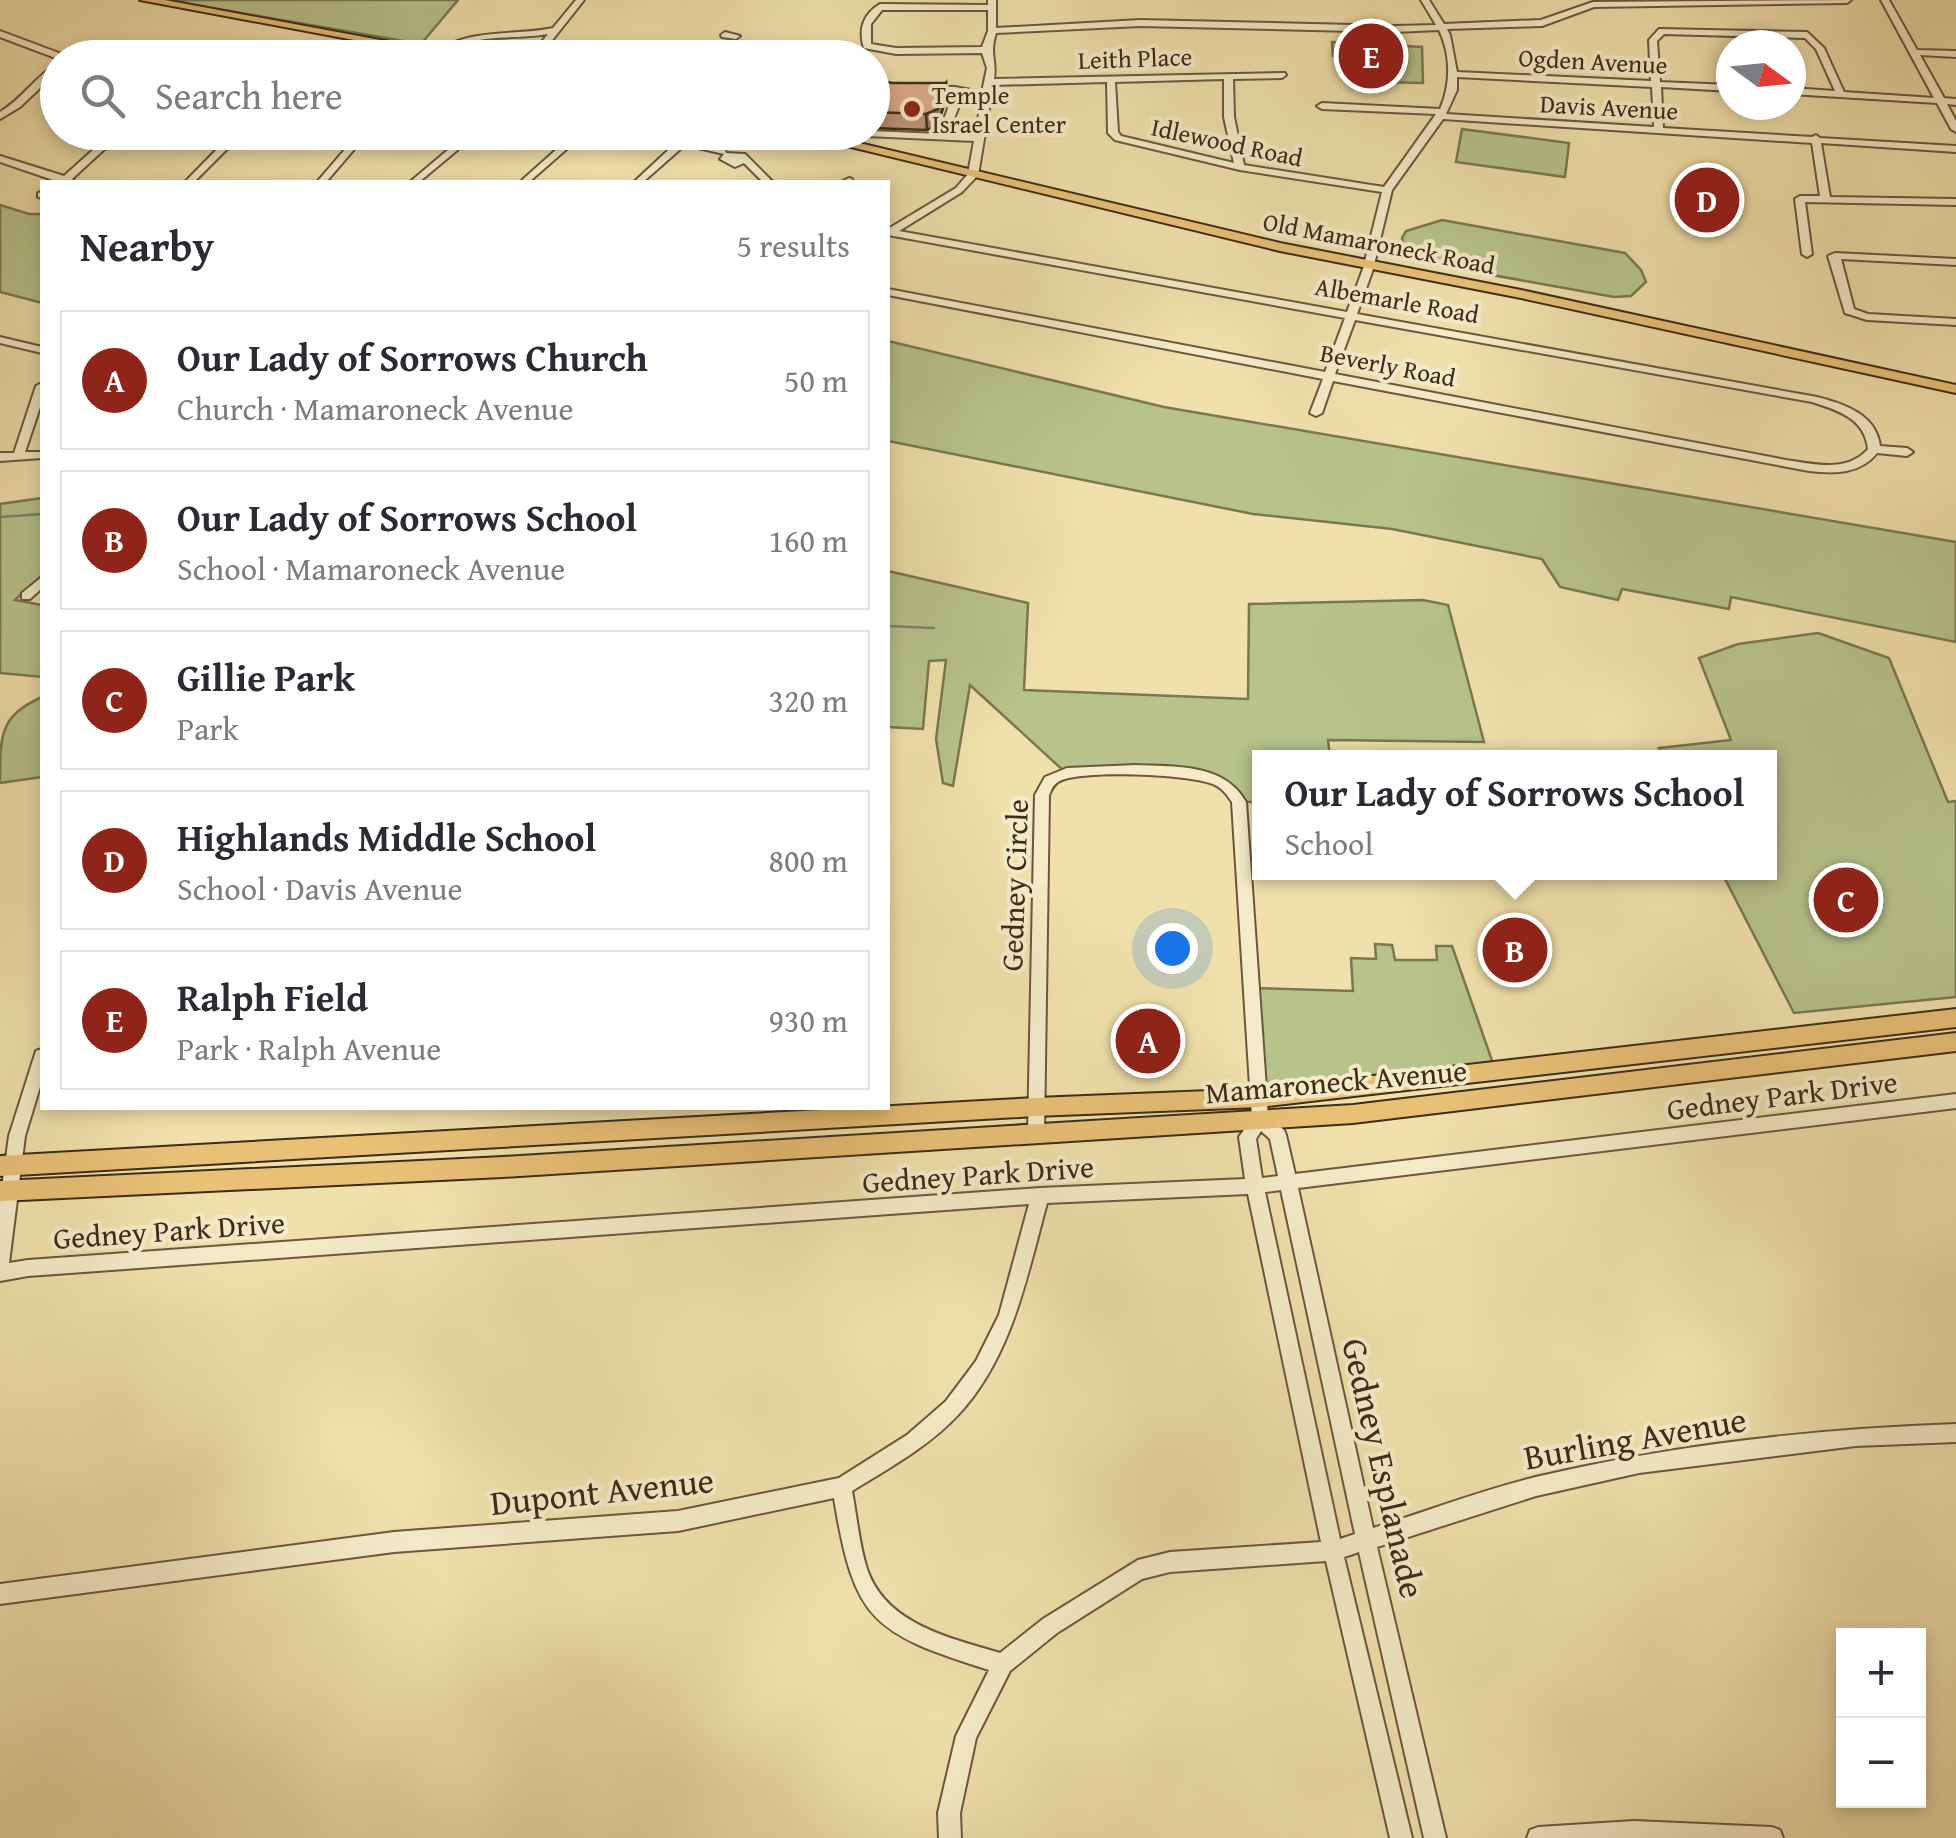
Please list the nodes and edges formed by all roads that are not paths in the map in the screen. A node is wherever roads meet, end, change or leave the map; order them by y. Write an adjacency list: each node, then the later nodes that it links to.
1 (146, 0): 11 (main road)
2 (580, 0): 8 (street)
3 (1425, 0): 7 (street)
4 (1847, 0): 7 (street)
5 (1885, 0): 18 (street)
6 (992, 4): 9 (street); 14 (street)
7 (1442, 27): 9 (street); 20 (street)
8 (558, 28): 12 (street); 13 (street)
9 (992, 30): 17 (street)
10 (0, 34): 15 (street)
11 (372, 40)
12 (458, 40)
13 (548, 40)
14 (867, 40)
15 (40, 49)
16 (890, 50): 17 (street)
17 (986, 50): 24 (street)
18 (1914, 52): 19 (street); 33 (street)
19 (1956, 54)
20 (1453, 74): 26 (street, Ogden Avenue); 36 (street)
21 (1282, 75): 22 (street, Leith Place)
22 (1228, 77): 25 (street, Leith Place); 56 (street)
23 (40, 79): 37 (street)
24 (989, 82): 25 (street, Leith Place); 32 (street)
25 (1111, 82): 56 (street, Idlewood Road)
26 (1655, 84): 27 (street, Ogden Avenue); 31 (street); 38 (street)
27 (1716, 87)
28 (922, 89): 29 (street)
29 (954, 90): 32 (street); 41 (street)
30 (1806, 91): 31 (street)
31 (1840, 93): 33 (street)
32 (985, 95): 43 (street)
33 (1941, 102): 34 (street); 39 (street)
34 (1956, 102)
35 (1322, 106): 36 (street, Davis Avenue)
36 (1441, 114): 38 (street, Davis Avenue); 66 (street)
37 (0, 116)
38 (1659, 130): 42 (street, Davis Avenue)
39 (1956, 130)
40 (890, 135): 41 (street)
41 (942, 138): 43 (street)
42 (1816, 138): 44 (street, Davis Avenue); 67 (street)
43 (980, 139): 57 (street)
44 (1956, 149)
45 (100, 150): 59 (street)
46 (222, 150): 60 (street)
47 (349, 150): 61 (street)
48 (452, 150): 62 (street)
49 (561, 150): 63 (street)
50 (674, 150): 64 (street)
51 (714, 150): 53 (street)
52 (870, 150): 57 (main road, Old Mamaroneck Road)
53 (722, 152)
54 (0, 160): 58 (street)
55 (744, 160): 65 (street)
56 (1240, 167): 66 (street, Idlewood Road)
57 (973, 175): 69 (street); 73 (main road, Old Mamaroneck Road)
58 (61, 180)
59 (69, 180)
60 (191, 180)
61 (323, 180)
62 (416, 180)
63 (526, 180)
64 (640, 180)
65 (766, 180)
66 (1387, 190): 73 (street)
67 (1825, 196): 68 (street); 71 (street)
68 (1956, 202)
69 (890, 232)
70 (890, 233): 75 (street, Albemarle Road)
71 (1807, 254)
72 (1956, 262): 76 (street)
73 (1369, 266): 75 (street); 80 (main road, Old Mamaroneck Road)
74 (890, 292): 79 (street, Beverly Road)
75 (1350, 314): 79 (street); 83 (street, Albemarle Road)
76 (1956, 322)
77 (0, 340): 78 (street)
78 (40, 350)
79 (1329, 376): 82 (street); 83 (street, Beverly Road)
80 (1956, 389)
81 (40, 392): 86 (street)
82 (1316, 412)
83 (1874, 449): 84 (street)
84 (1907, 452)
85 (40, 455): 86 (street)
86 (18, 457): 87 (street)
87 (0, 458)
88 (40, 583): 89 (street)
89 (26, 596)
90 (1956, 1018): 95 (main road, Mamaroneck Avenue)
91 (1956, 1042): 95 (main road, Mamaroneck Avenue)
92 (40, 1062): 102 (street)
93 (1956, 1101): 104 (street, Gedney Park Drive)
94 (1036, 1107): 95 (main road, Mamaroneck Avenue); 95 (street, Gedney Circle); 96 (main road, Mamaroneck Avenue); 98 (street, Gedney Circle)
95 (1260, 1109): 98 (main road, Mamaroneck Avenue); 104 (street, Gedney Esplanade); 105 (street, Gedney Esplanade)
96 (890, 1116): 97 (main road, Mamaroneck Avenue); 100 (street)
97 (753, 1123): 99 (main road, Mamaroneck Avenue); 101 (street)
98 (1036, 1132): 100 (main road, Mamaroneck Avenue)
99 (508, 1140): 102 (main road, Mamaroneck Avenue); 103 (street)
100 (891, 1142): 101 (main road, Mamaroneck Avenue)
101 (750, 1151): 103 (main road, Mamaroneck Avenue)
102 (7, 1166): 106 (street)
103 (503, 1167): 106 (main road, Mamaroneck Avenue)
104 (1287, 1182): 105 (street, Gedney Park Drive); 111 (street, Gedney Esplanade)
105 (1255, 1186): 107 (street, Gedney Park Drive); 112 (street, Gedney Esplanade)
106 (5, 1191): 108 (street)
107 (1040, 1196): 108 (street, Gedney Park Drive); 110 (street, Dupont Avenue)
108 (0, 1271)
109 (1956, 1433): 111 (street, Burling Avenue)
110 (842, 1487): 113 (street, Dupont Avenue); 114 (street)
111 (1365, 1539): 112 (street, Burling Avenue); 117 (street, Gedney Esplanade)
112 (1334, 1551): 114 (street, Burling Avenue); 116 (street, Gedney Esplanade)
113 (0, 1594)
114 (1003, 1664): 115 (street)
115 (950, 1838)
116 (1401, 1838)
117 (1435, 1838)
118 (1538, 1838): 119 (street)
119 (1772, 1838)

